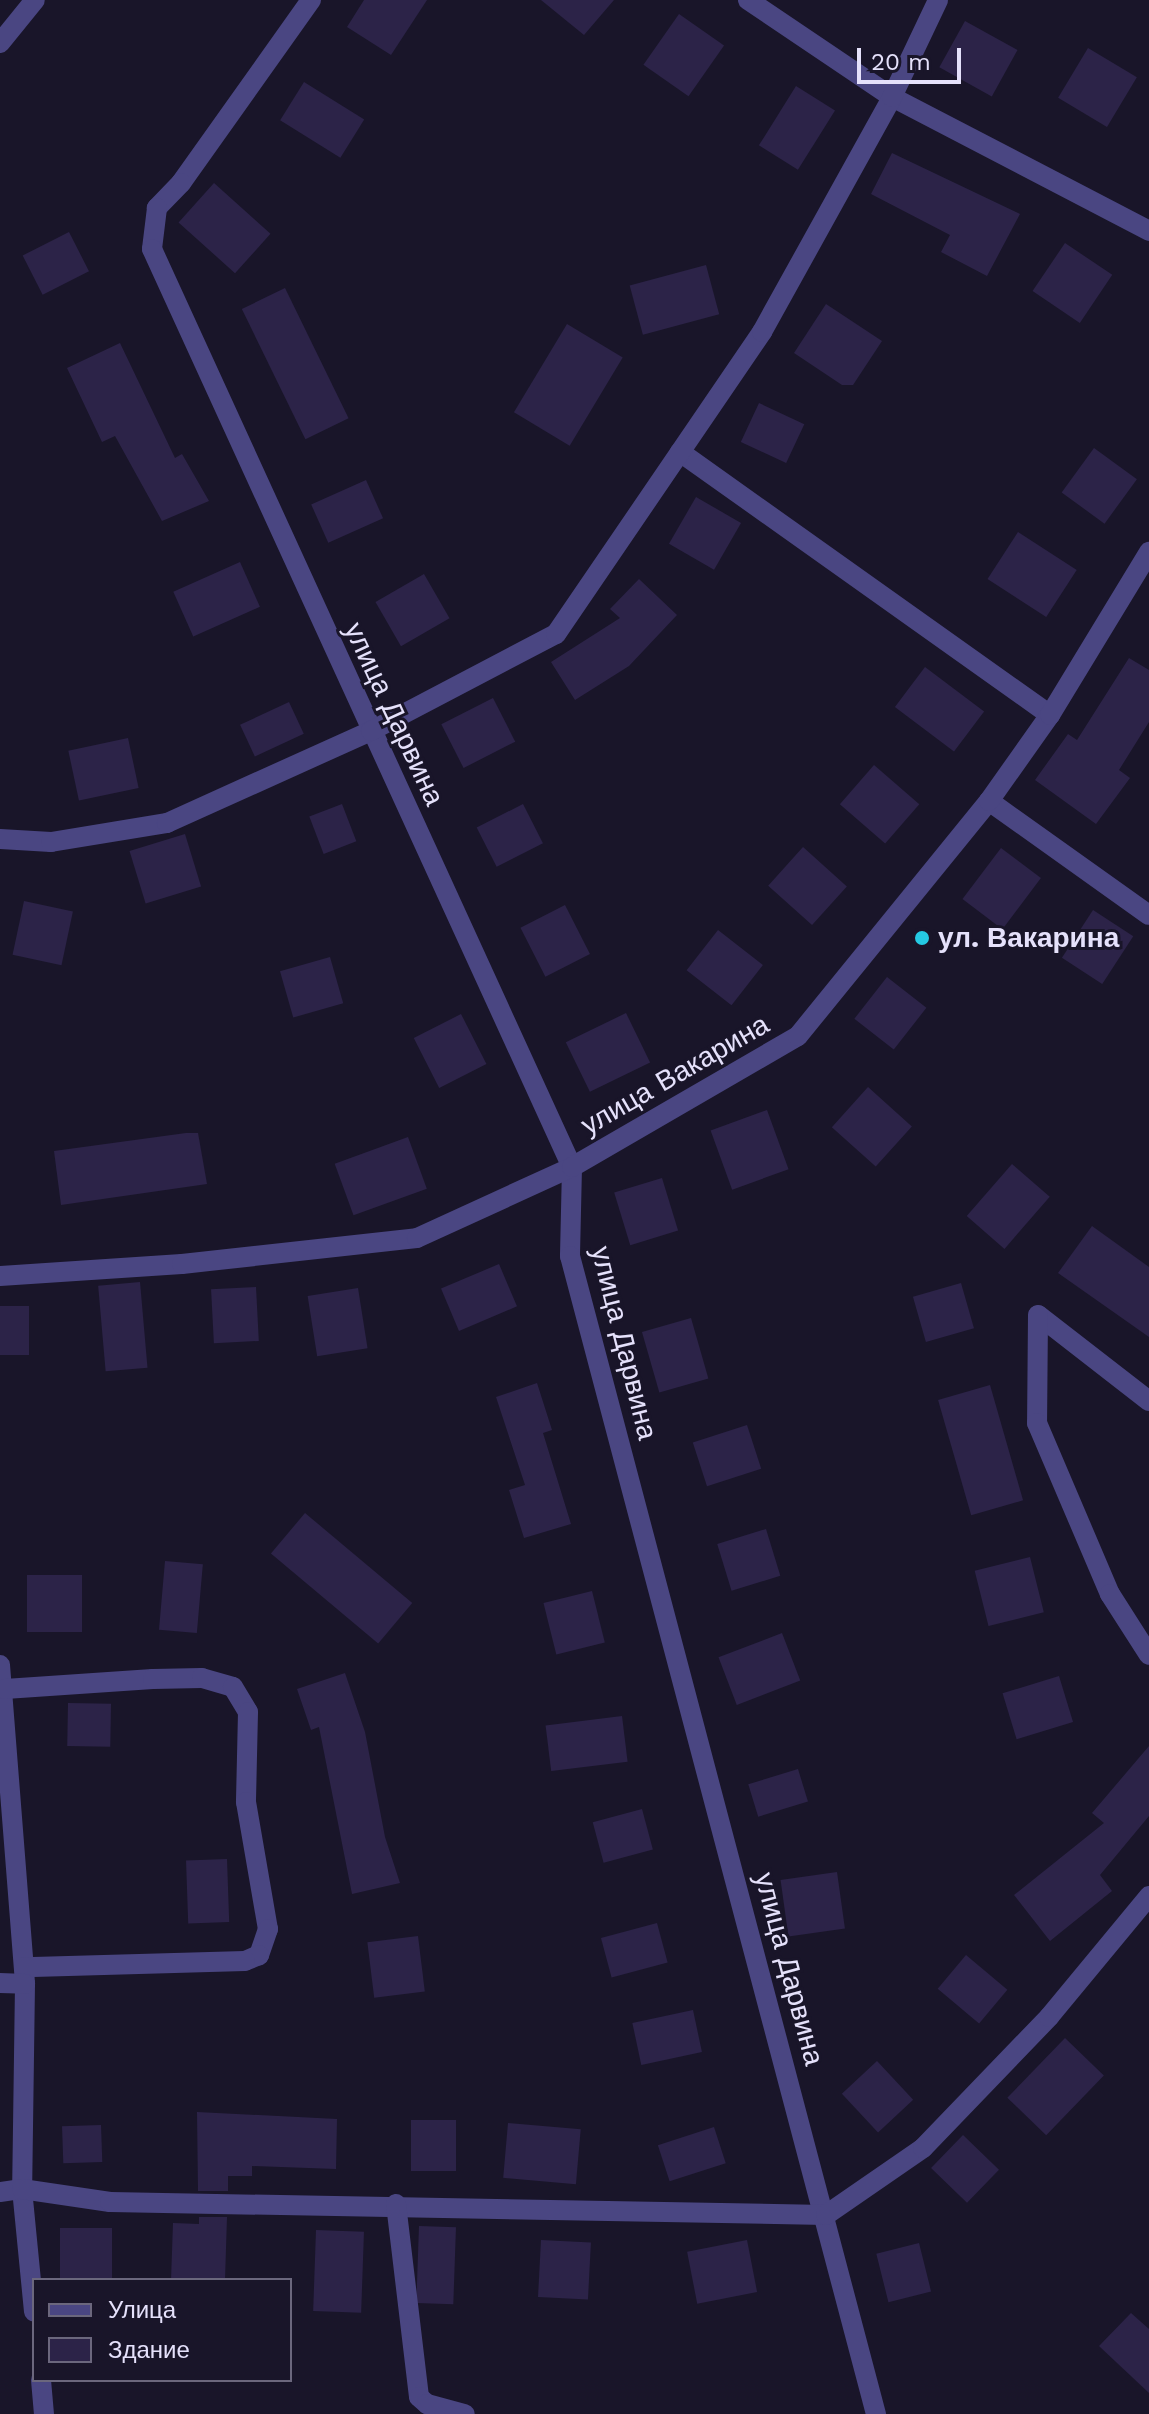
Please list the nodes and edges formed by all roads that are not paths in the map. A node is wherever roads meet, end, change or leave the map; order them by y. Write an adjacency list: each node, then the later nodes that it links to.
1 (35, 0): 5 (street)
2 (311, 0): 11 (street, улица Дарвина)
3 (748, 0): 6 (street)
4 (938, 0): 6 (street)
5 (0, 43)
6 (892, 97): 7 (street); 8 (street)
7 (1149, 231)
8 (680, 452): 10 (street); 11 (street)
9 (1149, 552): 10 (street, улица Вакарина)
10 (1050, 715): 12 (street, улица Вакарина)
11 (371, 731): 13 (street); 15 (street, улица Дарвина)
12 (989, 801): 14 (street); 15 (street, улица Вакарина)
13 (0, 839)
14 (1149, 915)
15 (572, 1167): 16 (street, улица Вакарина); 27 (street, улица Дарвина)
16 (0, 1276)
17 (1149, 1401): 18 (street)
18 (1149, 1655)
19 (0, 1665): 20 (street)
20 (5, 1689): 22 (street); 22 (street)
21 (1149, 1896): 27 (street)
22 (24, 1976): 23 (street); 24 (street)
23 (0, 1983)
24 (22, 2189): 25 (street); 26 (street); 28 (street)
25 (0, 2192)
26 (396, 2204): 27 (street); 31 (street)
27 (826, 2215): 32 (street, улица Дарвина)
28 (32, 2291)
29 (41, 2382): 30 (street)
30 (44, 2414)
31 (465, 2414)
32 (876, 2414)

